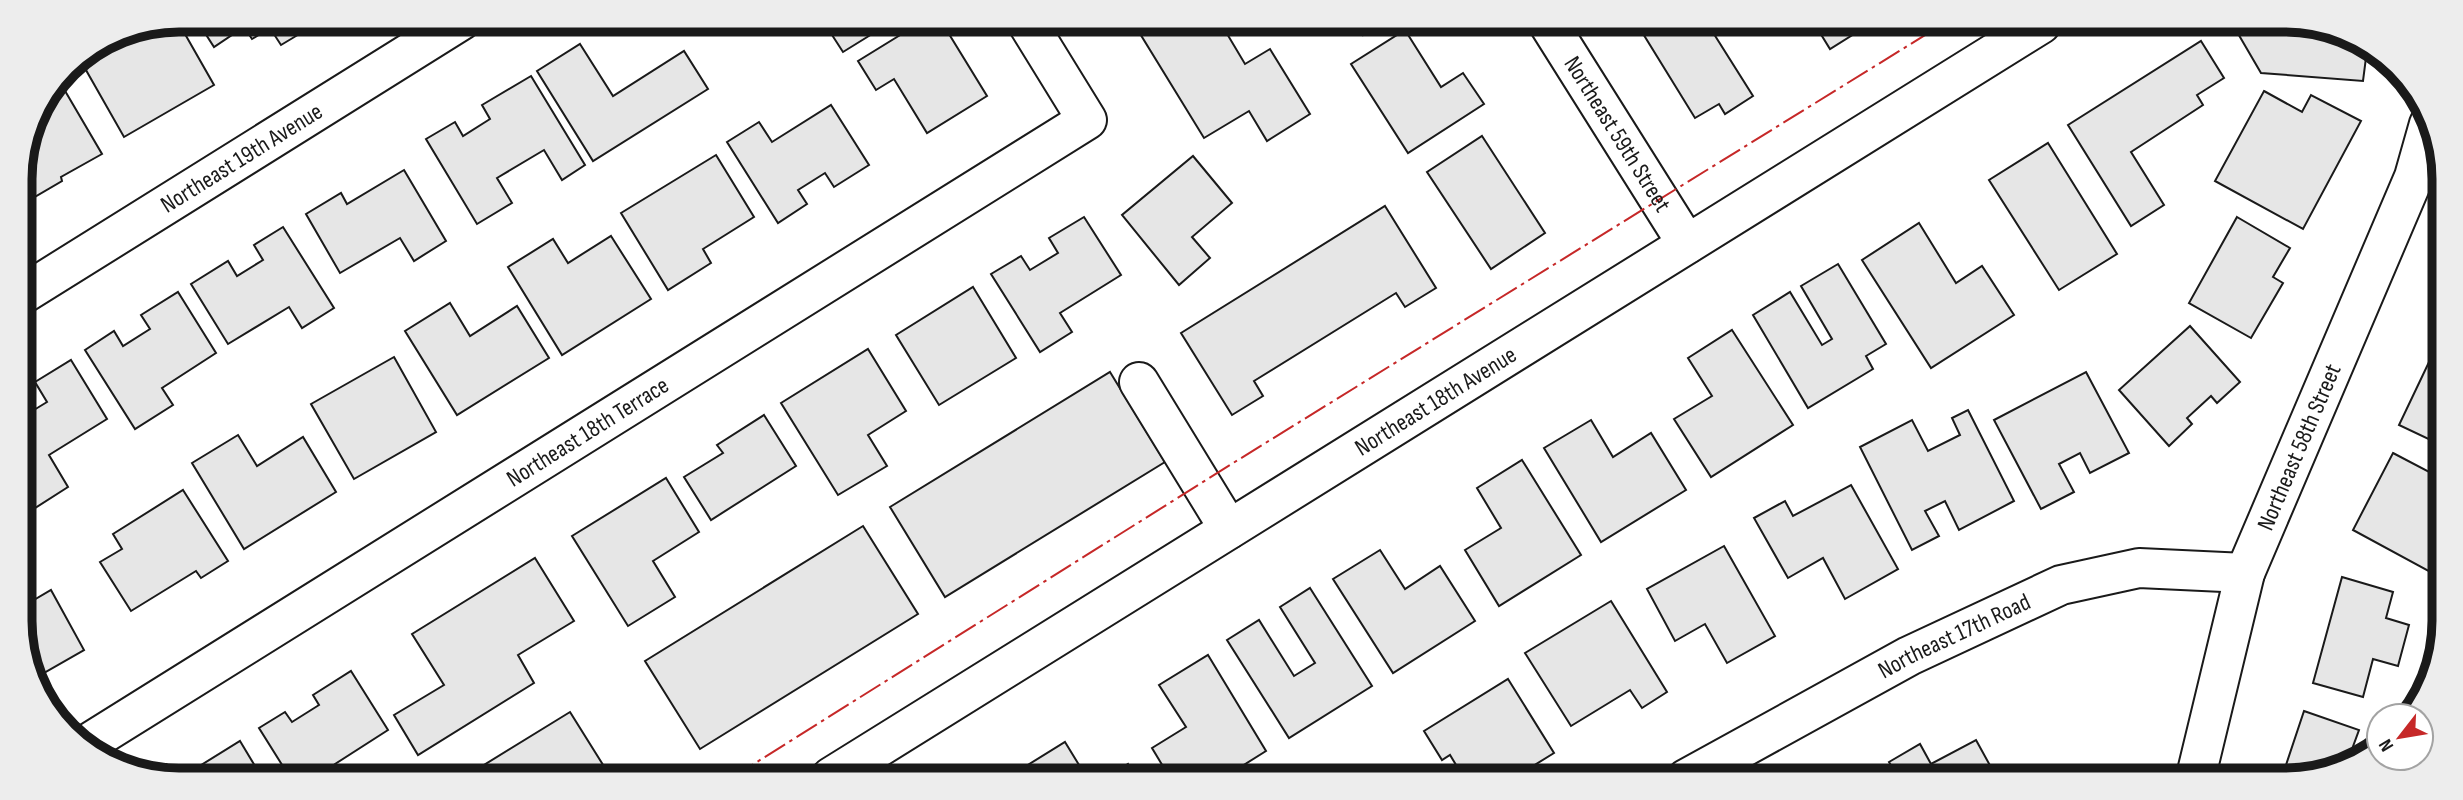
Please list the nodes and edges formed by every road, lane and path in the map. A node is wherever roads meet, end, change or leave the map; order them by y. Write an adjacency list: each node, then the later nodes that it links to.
1 (443, 32): 7 (street, Northeast 19th Avenue)
2 (1032, 32): 11 (street, Northeast 18th Terrace)
3 (1554, 32): 6 (street, Northeast 59th Street)
4 (2028, 32): 6 (street, Northeast 18th Avenue)
5 (2425, 137): 10 (street, Northeast 58th Street)
6 (1687, 244): 9 (street, Northeast 18th Avenue)
7 (32, 289)
8 (1139, 382): 9 (street)
9 (1229, 529): 12 (street, Northeast 18th Avenue)
10 (2245, 573): 13 (street, Northeast 17th Road); 14 (street, Northeast 58th Street)
11 (93, 740)
12 (845, 768)
13 (1706, 768)
14 (2198, 768)

